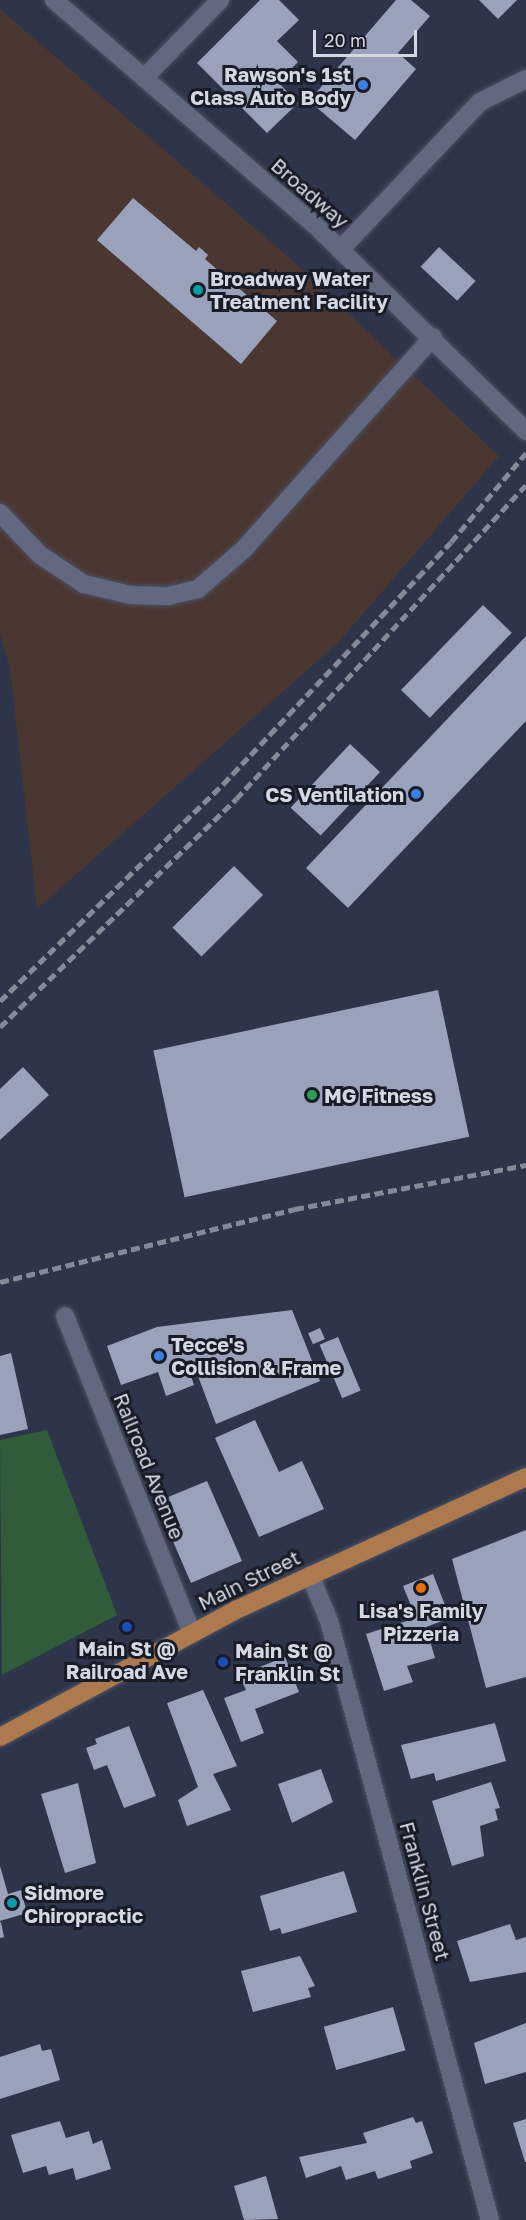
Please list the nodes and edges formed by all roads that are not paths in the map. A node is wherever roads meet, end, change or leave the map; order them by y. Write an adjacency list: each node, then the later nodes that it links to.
1 (54, 0): 3 (street, Broadway)
2 (220, 0): 3 (street)
3 (144, 78): 5 (street, Broadway)
4 (526, 79): 5 (street)
5 (340, 250): 6 (street, Broadway)
6 (433, 337): 7 (street, Broadway); 8 (street)
7 (526, 431)
8 (0, 513)
9 (65, 1316): 12 (street, Railroad Avenue)
10 (526, 1477): 11 (main road, Main Street)
11 (310, 1575): 12 (main road, Main Street); 14 (street, Franklin Street)
12 (192, 1633): 13 (main road, Main Street)
13 (0, 1737)
14 (490, 2220)

